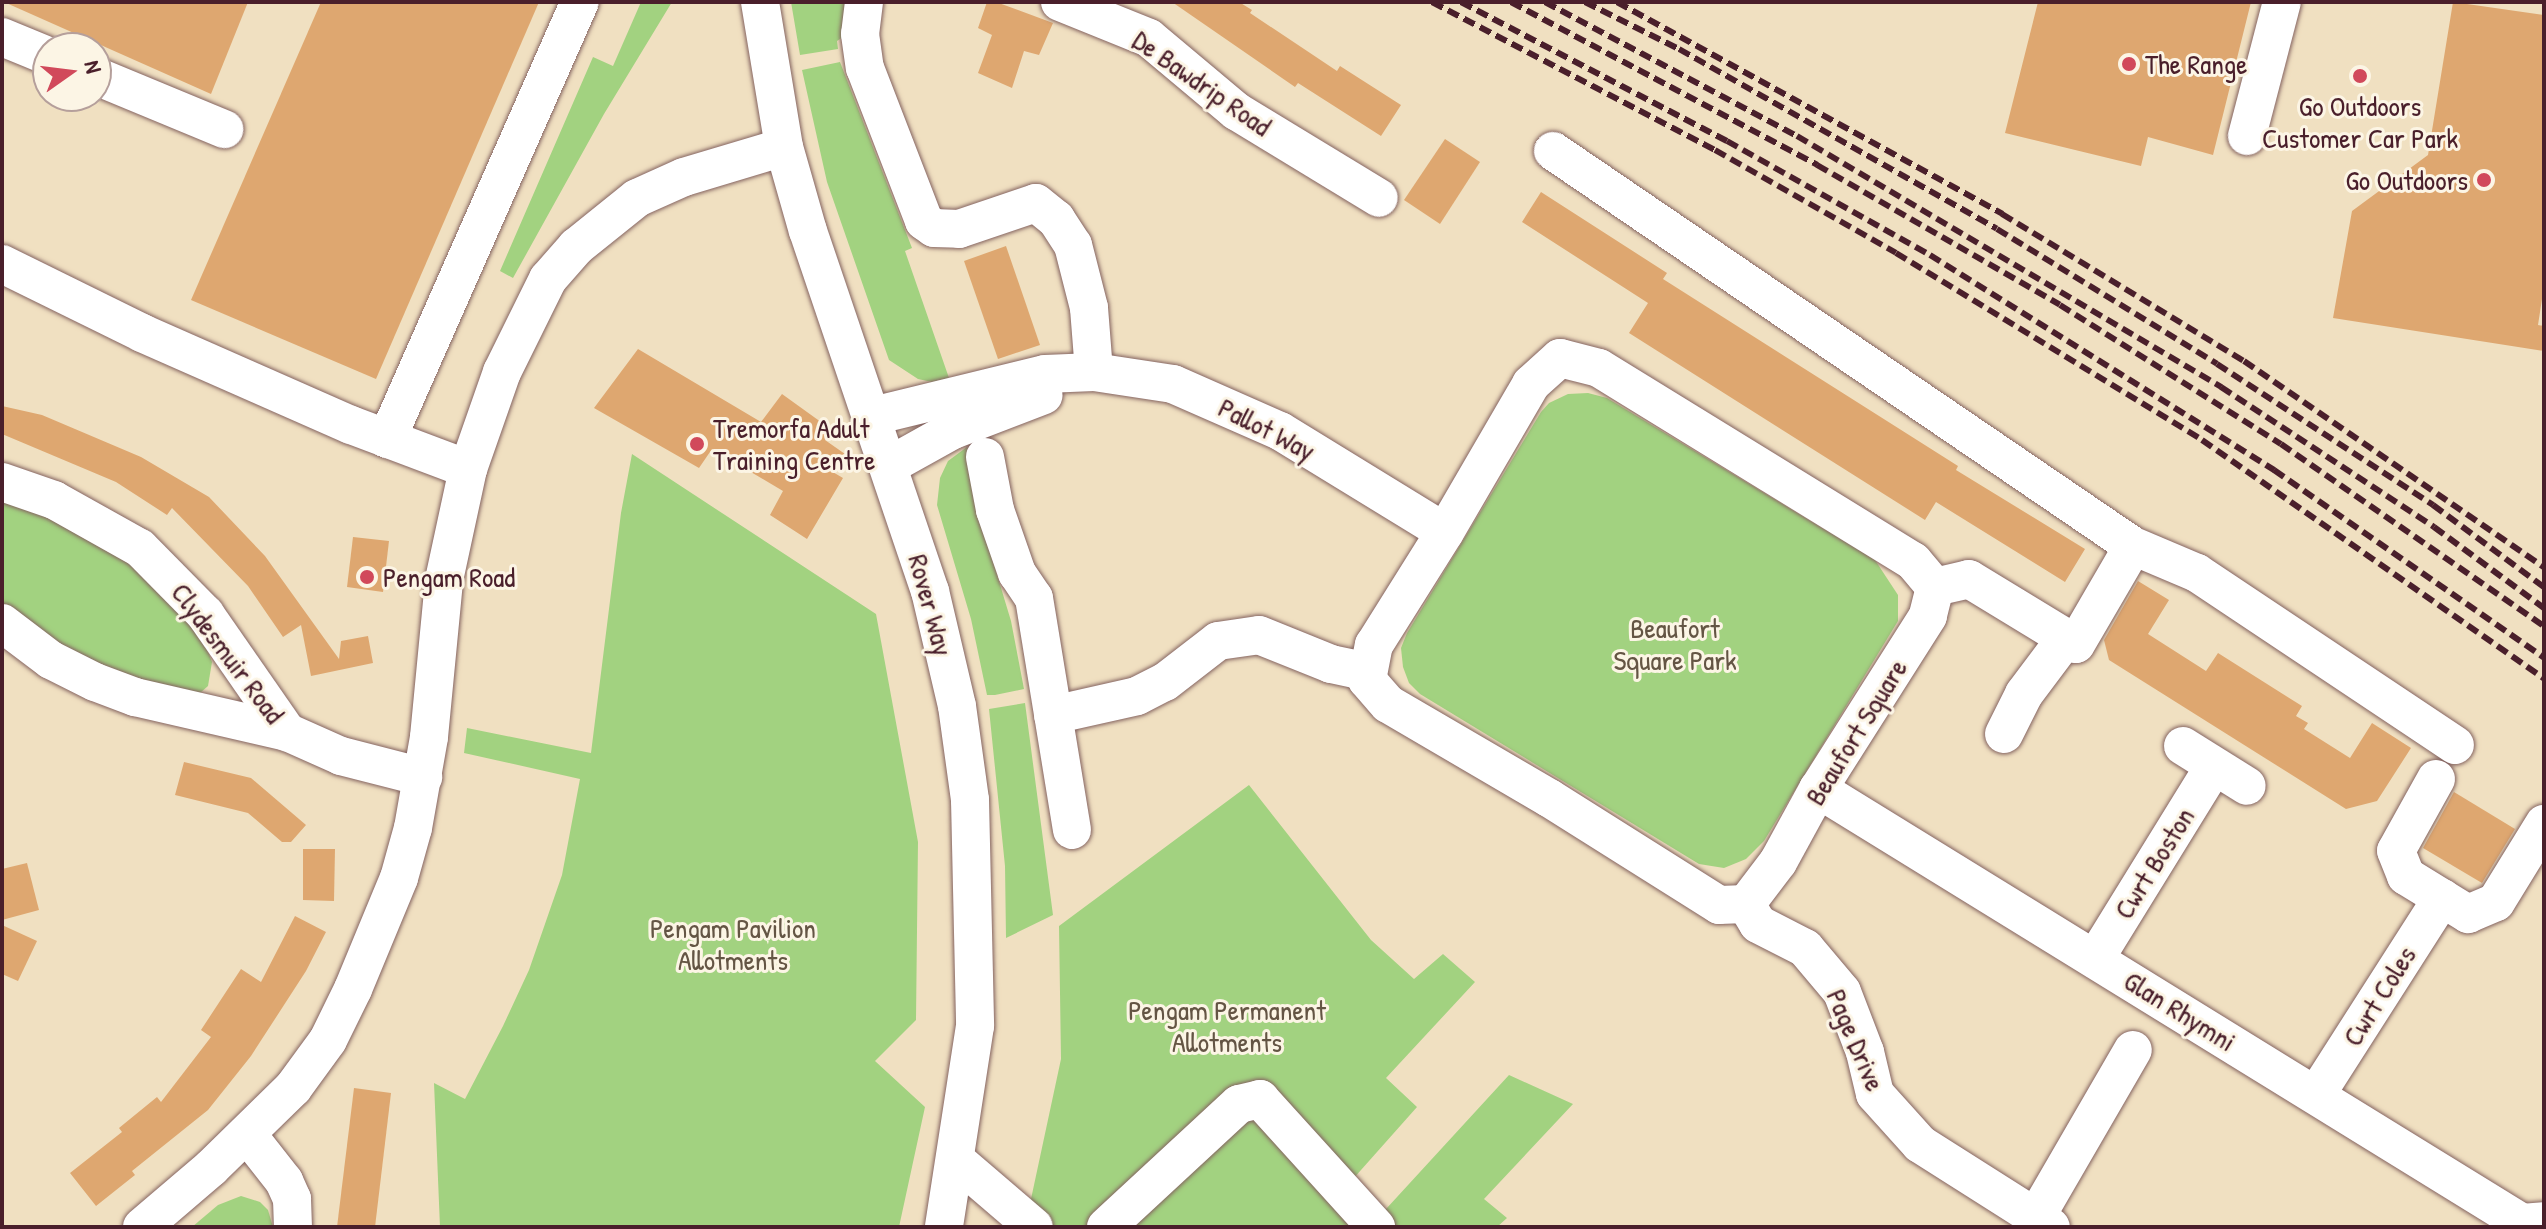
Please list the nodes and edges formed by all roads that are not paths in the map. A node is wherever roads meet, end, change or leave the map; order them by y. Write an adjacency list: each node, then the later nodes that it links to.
1 (580, 2): 17 (street)
2 (760, 2): 11 (street, Rover Way)
3 (864, 2): 15 (street)
4 (1060, 2): 13 (street, De Bawdrip Road)
5 (2282, 2): 10 (street)
6 (2, 37): 7 (street)
7 (32, 49)
8 (112, 83): 9 (street)
9 (224, 129)
10 (2247, 136)
11 (784, 147): 16 (street, Rover Way); 20 (street)
12 (1553, 151): 23 (street)
13 (1379, 198)
14 (2, 264): 17 (street)
15 (1094, 372): 16 (street, Pallot Way); 19 (street); 22 (street, Pallot Way)
16 (873, 416): 19 (street, Rover Way)
17 (387, 439): 20 (street)
18 (985, 457): 28 (street)
19 (890, 465): 44 (street, Rover Way)
20 (468, 469): 32 (street)
21 (2, 482): 29 (street, Clydesmuir Road)
22 (1436, 527): 24 (street); 27 (street)
23 (2133, 546): 26 (street); 31 (street)
24 (1935, 587): 26 (street); 35 (street, Beaufort Square)
25 (2, 623): 29 (street, Clydesmuir Road)
26 (2066, 638): 30 (street)
27 (1368, 672): 28 (street); 38 (street)
28 (1055, 729): 37 (street)
29 (287, 732): 32 (street, Clydesmuir Road)
30 (2004, 734)
31 (2455, 745)
32 (423, 777): 43 (street)
33 (2436, 779): 39 (street)
34 (2247, 786): 40 (street, Cwrt Boston)
35 (1818, 789): 38 (street, Beaufort Square); 40 (street, Glan Rhymni)
36 (2544, 824): 39 (street)
37 (1072, 830)
38 (1746, 904): 46 (street, Page Drive)
39 (2455, 906): 42 (street, Cwrt Coles)
40 (2095, 959): 42 (street, Glan Rhymni)
41 (2133, 1050): 46 (street)
42 (2316, 1095): 45 (street, Glan Rhymni)
43 (247, 1134): 47 (street); 48 (street)
44 (957, 1161): 49 (street, Rover Way); 50 (street)
45 (2544, 1221)
46 (2044, 1222)
47 (142, 1227)
48 (293, 1227)
49 (944, 1227)
50 (1034, 1227)
51 (1106, 1227): 52 (street)
52 (1376, 1227)

